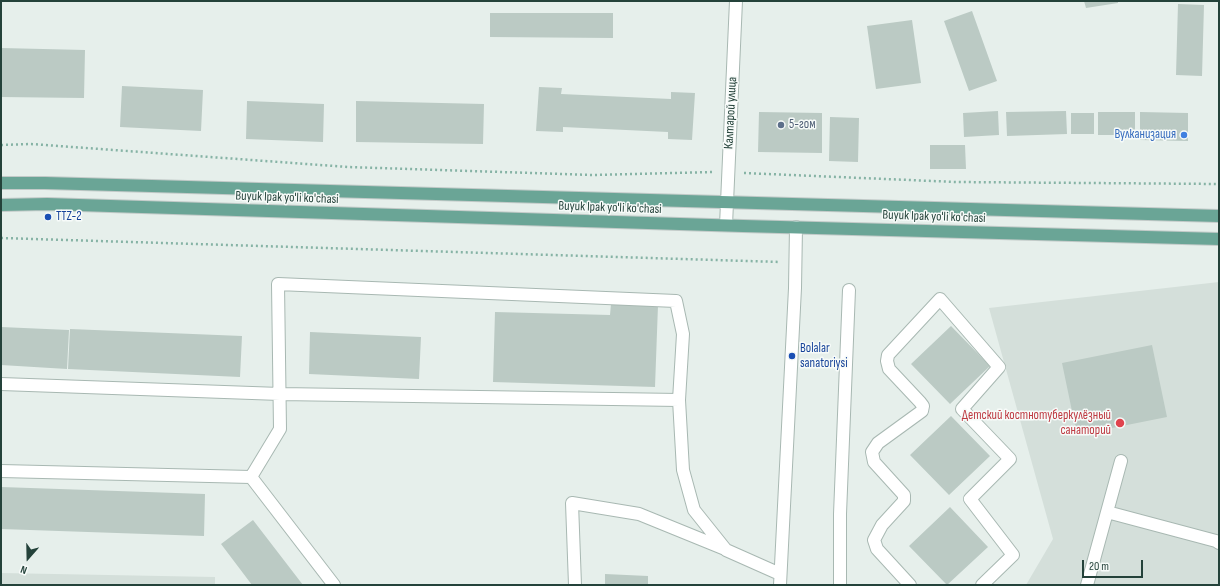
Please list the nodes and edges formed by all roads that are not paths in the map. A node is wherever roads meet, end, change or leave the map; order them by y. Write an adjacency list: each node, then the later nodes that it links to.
1 (736, 1): 3 (street, Калтарой улица)
2 (1, 183): 3 (main road, Buyuk Ipak yo'li ko'chasi)
3 (727, 203): 5 (main road, Buyuk Ipak yo'li ko'chasi); 7 (street, Калтарой улица)
4 (1, 205): 7 (main road, Buyuk Ipak yo'li ko'chasi)
5 (797, 205): 6 (main road, Buyuk Ipak yo'li ko'chasi); 8 (main road)
6 (1219, 216)
7 (726, 225): 8 (main road, Buyuk Ipak yo'li ko'chasi)
8 (796, 227): 9 (main road, Buyuk Ipak yo'li ko'chasi); 20 (street)
9 (1219, 239)
10 (849, 290): 23 (street)
11 (1, 384): 12 (street)
12 (280, 394): 13 (street); 13 (street); 16 (street)
13 (679, 400): 19 (street)
14 (1121, 461): 17 (street)
15 (1, 471): 16 (street)
16 (251, 477): 21 (street)
17 (1107, 512): 18 (street); 26 (street)
18 (1219, 543)
19 (726, 550): 20 (street); 22 (street)
20 (780, 580)
21 (334, 585)
22 (575, 585)
23 (840, 585)
24 (910, 585): 25 (street)
25 (982, 585)
26 (1087, 585)

